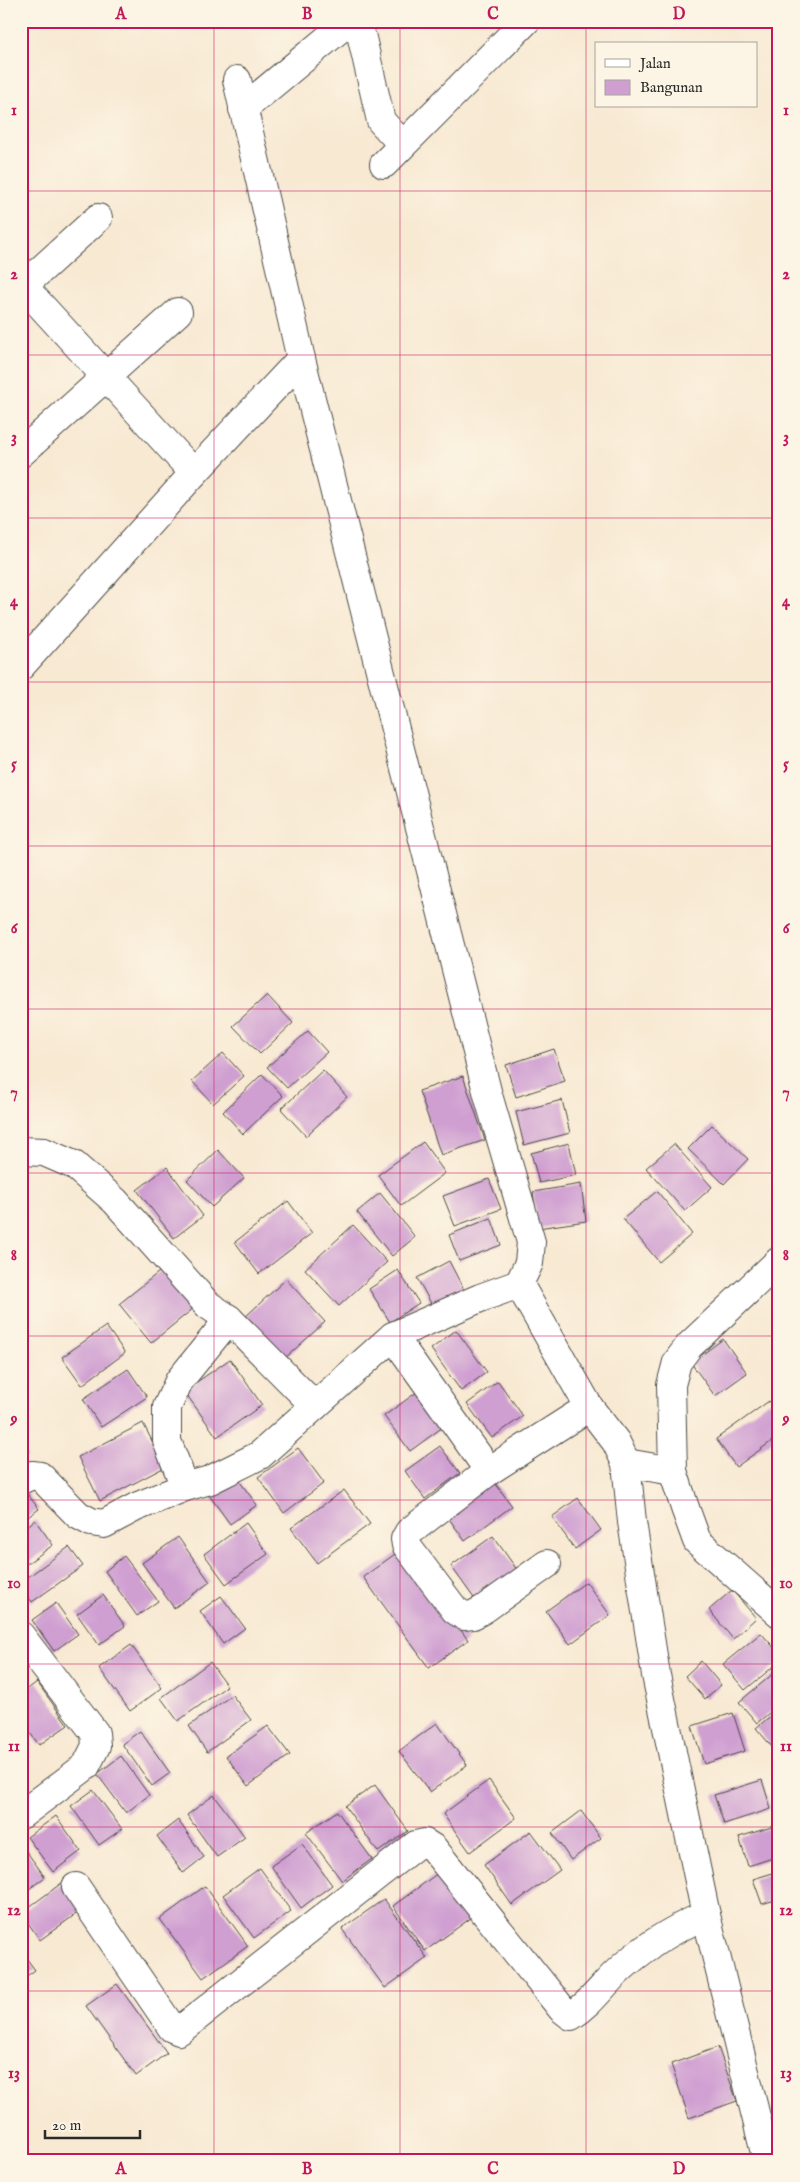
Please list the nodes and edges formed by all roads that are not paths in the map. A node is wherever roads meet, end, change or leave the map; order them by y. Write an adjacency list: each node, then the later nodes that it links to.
1 (349, 21): 5 (street)
2 (358, 21): 6 (street)
3 (526, 21): 6 (street)
4 (237, 80): 5 (street)
5 (244, 109): 11 (street)
6 (402, 144): 7 (street)
7 (384, 164)
8 (98, 218): 9 (street)
9 (22, 287): 12 (street)
10 (178, 312): 12 (street)
11 (301, 359): 14 (street); 18 (street)
12 (106, 377): 13 (street); 14 (street)
13 (21, 453)
14 (194, 473): 15 (street)
15 (21, 666)
16 (21, 1151): 19 (street)
17 (779, 1262): 24 (street)
18 (519, 1284): 20 (street); 22 (street)
19 (229, 1319): 21 (street); 27 (street)
20 (393, 1336): 21 (street); 25 (street)
21 (315, 1406): 27 (street)
22 (589, 1407): 23 (street); 25 (street)
23 (630, 1463): 24 (street); 33 (street)
24 (668, 1470): 29 (street)
25 (488, 1471): 28 (street)
26 (21, 1480): 27 (street)
27 (185, 1487)
28 (547, 1564)
29 (779, 1613)
30 (21, 1636): 31 (street)
31 (21, 1815)
32 (76, 1887): 33 (street)
33 (706, 1914): 34 (street)
34 (767, 2161)

